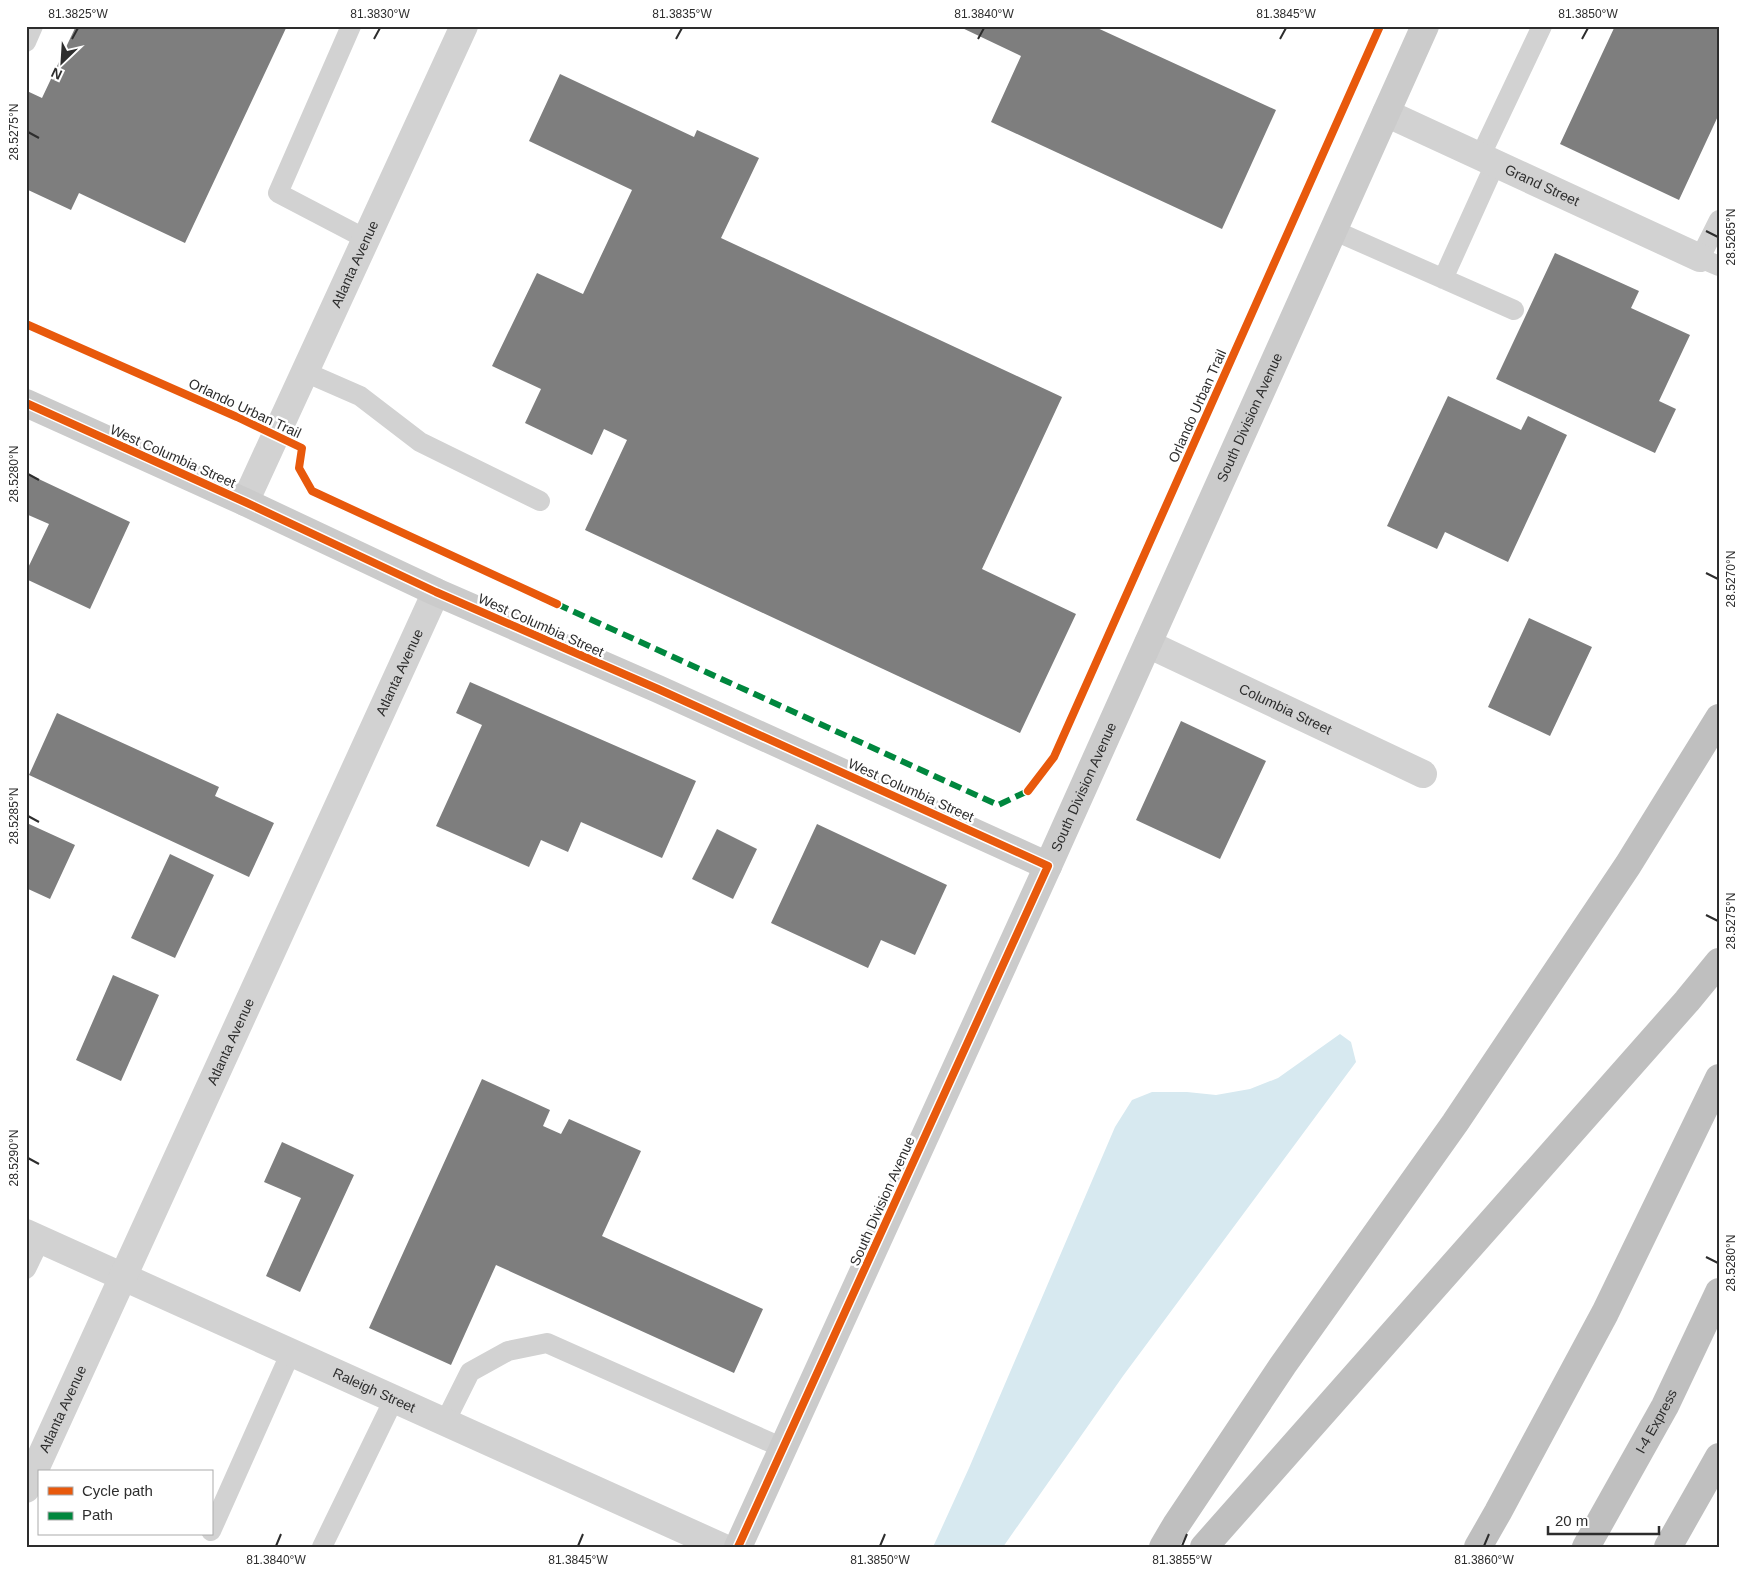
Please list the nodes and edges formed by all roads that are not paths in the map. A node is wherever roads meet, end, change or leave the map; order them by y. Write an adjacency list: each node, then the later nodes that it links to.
1 (33, 26): 6 (lane)
2 (351, 26): 11 (lane)
3 (464, 26): 11 (street, Atlanta Avenue)
4 (1426, 26): 7 (street, South Division Avenue)
5 (1542, 26): 8 (lane)
6 (26, 42)
7 (1386, 113): 8 (street, Grand Street); 10 (street, South Division Avenue)
8 (1487, 160): 12 (street, Grand Street); 13 (lane)
9 (1719, 220): 12 (lane)
10 (1333, 230): 13 (lane); 20 (street, South Division Avenue)
11 (366, 239): 15 (street, Atlanta Avenue)
12 (1709, 262)
13 (1443, 279): 14 (lane)
14 (1514, 310)
15 (305, 372): 17 (lane); 18 (street, Atlanta Avenue)
16 (26, 403): 18 (street, West Columbia Street)
17 (540, 501)
18 (245, 502): 19 (street, West Columbia Street)
19 (436, 592): 23 (street, West Columbia Street); 28 (street, Atlanta Avenue)
20 (1148, 644): 22 (street, Columbia Street); 23 (street, South Division Avenue)
21 (1719, 718): 40 (highway)
22 (1423, 774)
23 (1048, 866): 33 (street, South Division Avenue)
24 (1719, 962): 41 (highway)
25 (1719, 1078): 42 (highway)
26 (33, 1236): 27 (lane); 28 (street, Raleigh Street)
27 (26, 1269)
28 (124, 1276): 30 (street, Raleigh Street); 35 (street, Atlanta Avenue)
29 (1719, 1292): 43 (highway, I-4 Express)
30 (290, 1352): 31 (street, Raleigh Street); 36 (lane)
31 (394, 1399): 32 (street, Raleigh Street); 37 (lane)
32 (445, 1422): 33 (lane); 38 (street, Raleigh Street)
33 (783, 1448): 39 (street, South Division Avenue)
34 (1719, 1457): 44 (highway)
35 (26, 1489)
36 (212, 1529)
37 (322, 1547)
38 (722, 1547)
39 (738, 1547)
40 (1163, 1547)
41 (1204, 1547)
42 (1478, 1547)
43 (1586, 1547)
44 (1668, 1547)

